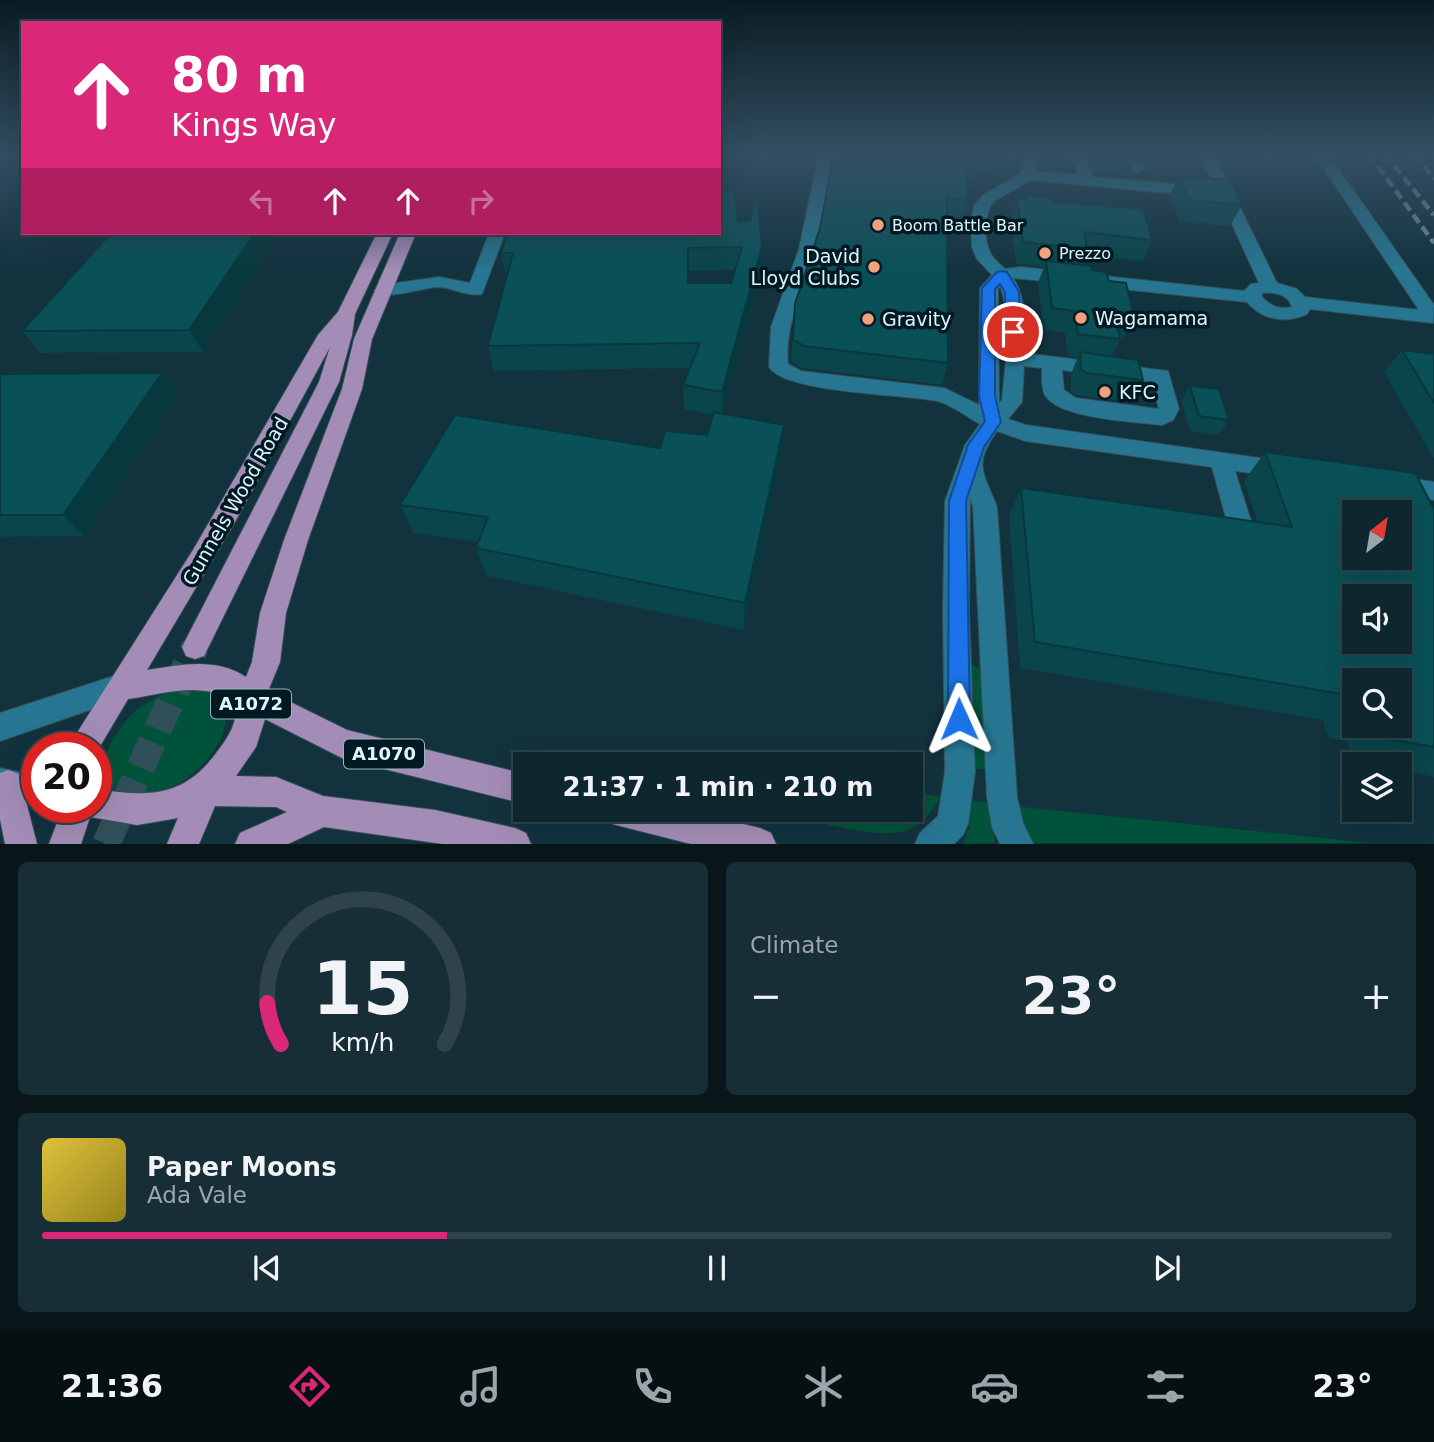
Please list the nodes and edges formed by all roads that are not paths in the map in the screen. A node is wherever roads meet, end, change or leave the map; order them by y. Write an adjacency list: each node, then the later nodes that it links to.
1 (818, 193): 18 (street)
2 (998, 193): 8 (street)
3 (1226, 193): 9 (street)
4 (1348, 193): 12 (street)
5 (383, 235): 13 (main road, Gunnels Wood Road / A1072)
6 (407, 235): 10 (main road, Gunnels Wood Road / A1072)
7 (496, 235): 10 (street)
8 (1002, 275): 11 (street); 15 (street); 18 (street)
9 (1270, 287): 11 (street); 12 (street)
10 (383, 290): 14 (main road, Gunnels Wood Road / A1072)
11 (1252, 297): 12 (street)
12 (1300, 302)
13 (345, 314): 17 (main road, Gunnels Wood Road / A1072); 26 (main road, Gunnels Wood Road / A1072)
14 (363, 339): 17 (main road, Gunnels Wood Road / A1072); 27 (main road, Gunnels Wood Road / A1072)
15 (1014, 358): 16 (street); 18 (street)
16 (1051, 362): 16 (street)
17 (329, 382): 25 (main road, Gunnels Wood Road / A1072)
18 (993, 422): 19 (street); 20 (street)
19 (1221, 462): 21 (street); 24 (street)
20 (971, 469): 43 (street); 44 (street)
21 (1300, 472)
22 (1375, 482): 23 (street)
23 (1424, 496)
24 (1249, 540)
25 (195, 647)
26 (120, 687): 27 (main road, A1072); 28 (street); 29 (main road, Gunnels Wood Road / A1072)
27 (252, 697): 30 (main road, A1070); 32 (main road, Gunnels Wood Road / A1072)
28 (0, 727)
29 (92, 732)
30 (513, 786)
31 (15, 787): 37 (main road)
32 (206, 791): 33 (main road, Gunnels Wood Road / A1072); 34 (main road); 39 (main road, Gunnels Wood Road / A1072)
33 (112, 807)
34 (323, 811): 40 (main road); 41 (main road)
35 (667, 822): 42 (main road)
36 (72, 823): 38 (main road)
37 (21, 844)
38 (65, 844)
39 (183, 844)
40 (251, 844)
41 (515, 844)
42 (760, 844)
43 (931, 844)
44 (1017, 844)

